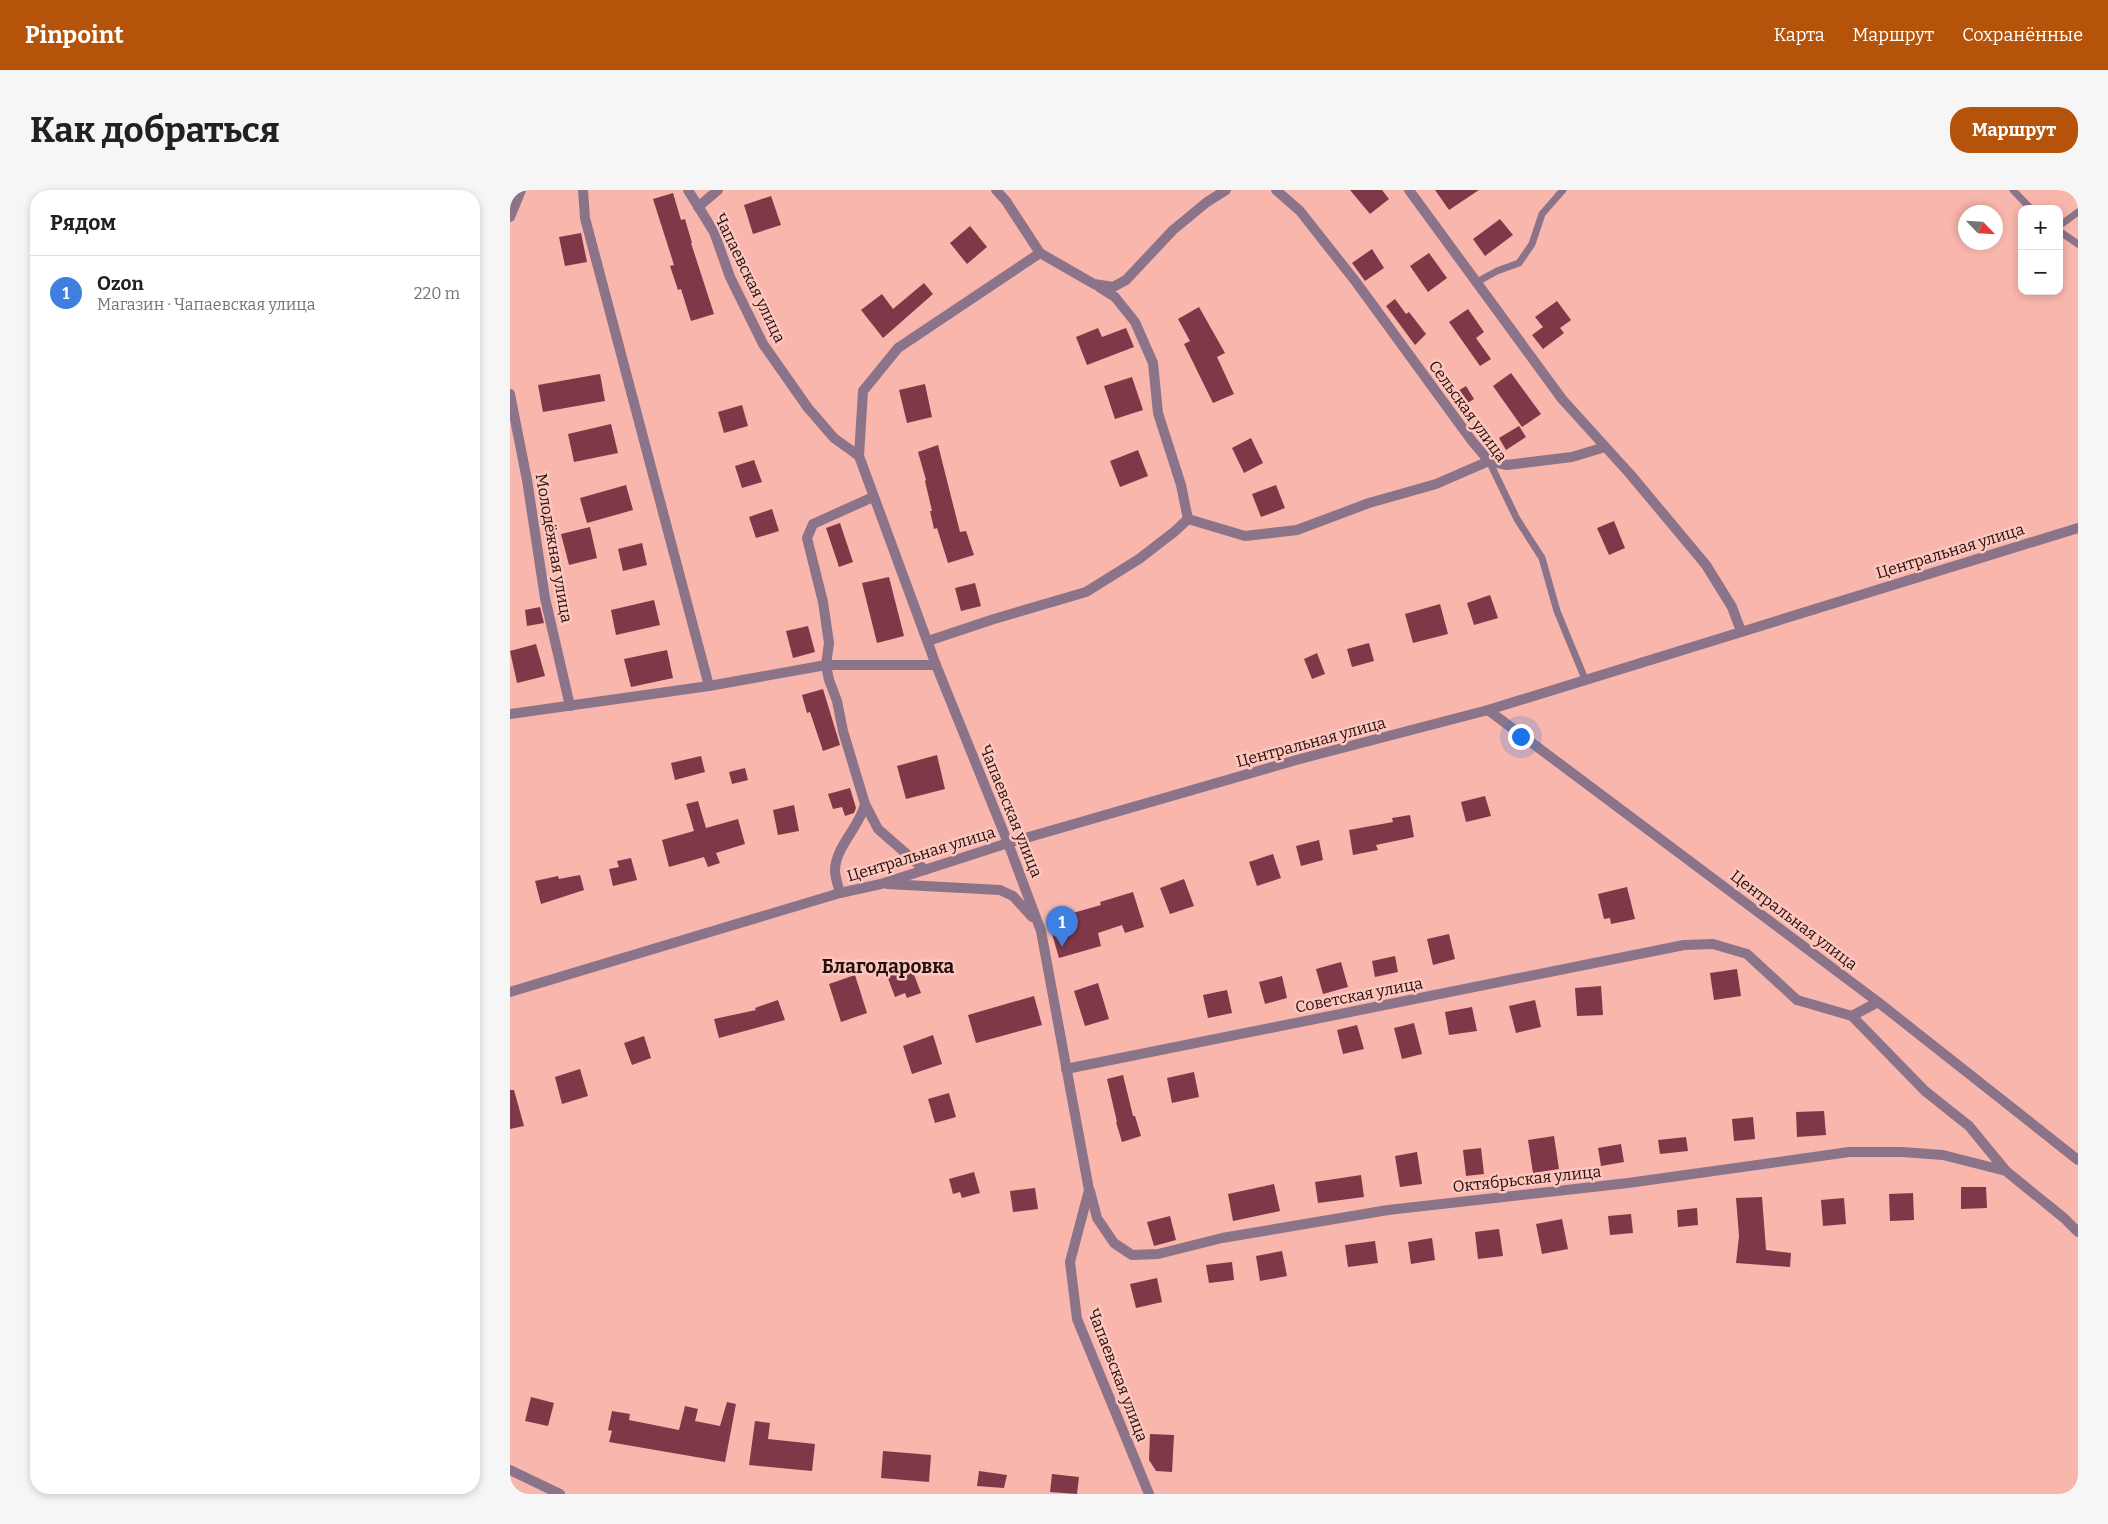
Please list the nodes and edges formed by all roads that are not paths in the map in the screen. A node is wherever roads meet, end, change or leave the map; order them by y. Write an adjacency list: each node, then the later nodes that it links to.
1 (521, 190): 14 (street)
2 (583, 190): 33 (street)
3 (688, 190): 12 (street, Чапаевская улица)
4 (718, 190): 12 (street)
5 (996, 190): 18 (street)
6 (1226, 190): 20 (street)
7 (1276, 190): 24 (street, Сельская улица)
8 (1409, 190): 19 (street)
9 (1562, 190): 19 (lane)
10 (2013, 190): 11 (lane)
11 (2027, 205)
12 (698, 207): 23 (street, Чапаевская улица)
13 (2078, 212): 15 (lane)
14 (510, 217)
15 (2063, 223)
16 (2063, 234): 17 (lane)
17 (2078, 244)
18 (1040, 253): 20 (street); 23 (street)
19 (1477, 282): 22 (street)
20 (1094, 284): 26 (street)
21 (510, 394): 34 (street, Молодёжная улица)
22 (1605, 446): 24 (street); 28 (street)
23 (859, 456): 25 (street, Чапаевская улица)
24 (1489, 461): 26 (street); 32 (lane, Сельская улица)
25 (874, 497): 29 (street, Чапаевская улица); 30 (street)
26 (1188, 519): 29 (street)
27 (2078, 528): 28 (street, Центральная улица)
28 (1741, 631): 32 (street, Центральная улица)
29 (928, 640): 31 (street, Чапаевская улица)
30 (826, 665): 31 (street); 33 (street); 37 (street)
31 (936, 665): 38 (street, Чапаевская улица)
32 (1585, 679): 35 (street, Центральная улица)
33 (709, 686): 34 (street)
34 (570, 706): 36 (street)
35 (1488, 710): 38 (street, Центральная улица); 44 (street, Центральная улица)
36 (510, 714)
37 (865, 804): 39 (street); 41 (street)
38 (1008, 843): 39 (street, Центральная улица); 42 (street, Чапаевская улица)
39 (925, 870): 40 (street, Центральная улица)
40 (881, 884): 41 (street, Центральная улица); 42 (street)
41 (840, 893): 43 (street, Центральная улица)
42 (1041, 931): 46 (street, Чапаевская улица)
43 (510, 992)
44 (1878, 1002): 45 (street); 47 (street, Центральная улица)
45 (1852, 1016): 46 (street, Советская улица); 48 (street)
46 (1066, 1069): 49 (street, Чапаевская улица)
47 (2078, 1160)
48 (2006, 1171): 49 (street, Октябрьская улица); 50 (street)
49 (1089, 1190): 53 (street, Чапаевская улица)
50 (2078, 1232)
51 (510, 1470): 52 (street)
52 (560, 1494)
53 (1149, 1494)

